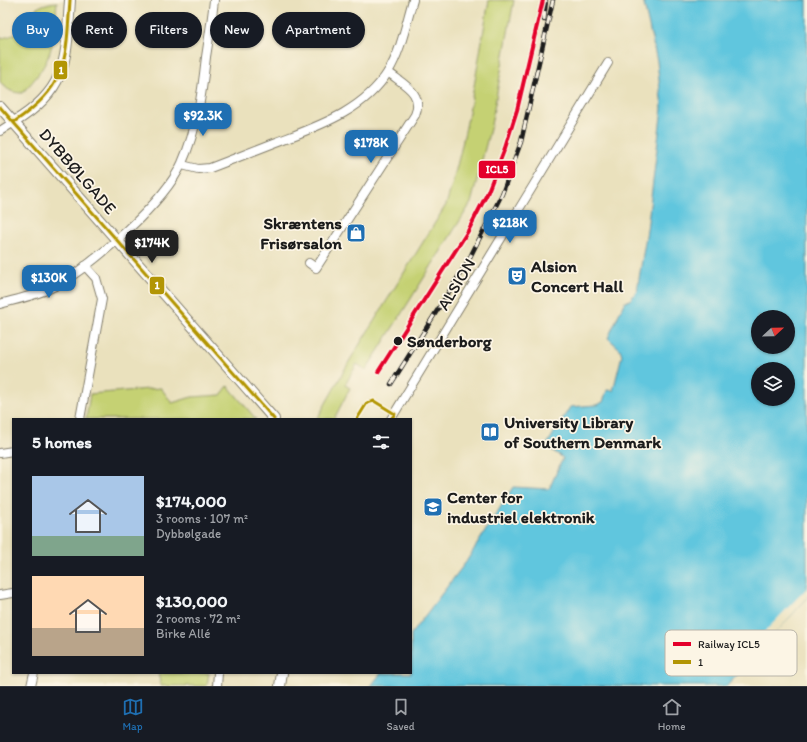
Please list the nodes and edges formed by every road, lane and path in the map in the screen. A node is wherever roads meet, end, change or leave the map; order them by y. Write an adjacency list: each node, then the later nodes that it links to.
1 (70, 0): 7 (street)
2 (214, 0): 9 (street)
3 (413, 0): 5 (street)
4 (608, 63): 16 (street, ALSION)
5 (388, 72): 9 (street); 11 (street)
6 (0, 107): 7 (street, DYBBØLGADE)
7 (14, 122): 8 (street); 10 (street, DYBBØLGADE)
8 (0, 131)
9 (182, 165): 10 (street)
10 (117, 240): 12 (street); 15 (street, DYBBØLGADE)
11 (309, 263)
12 (85, 266): 13 (street); 14 (street)
13 (0, 304)
14 (80, 418)
15 (273, 418)
16 (392, 418)
17 (12, 451): 18 (street)
18 (0, 453)
19 (12, 593): 20 (street)
20 (0, 595)
21 (34, 674): 24 (street)
22 (218, 674): 25 (street)
23 (282, 674): 26 (street)
24 (31, 686)
25 (217, 686)
26 (280, 686)

